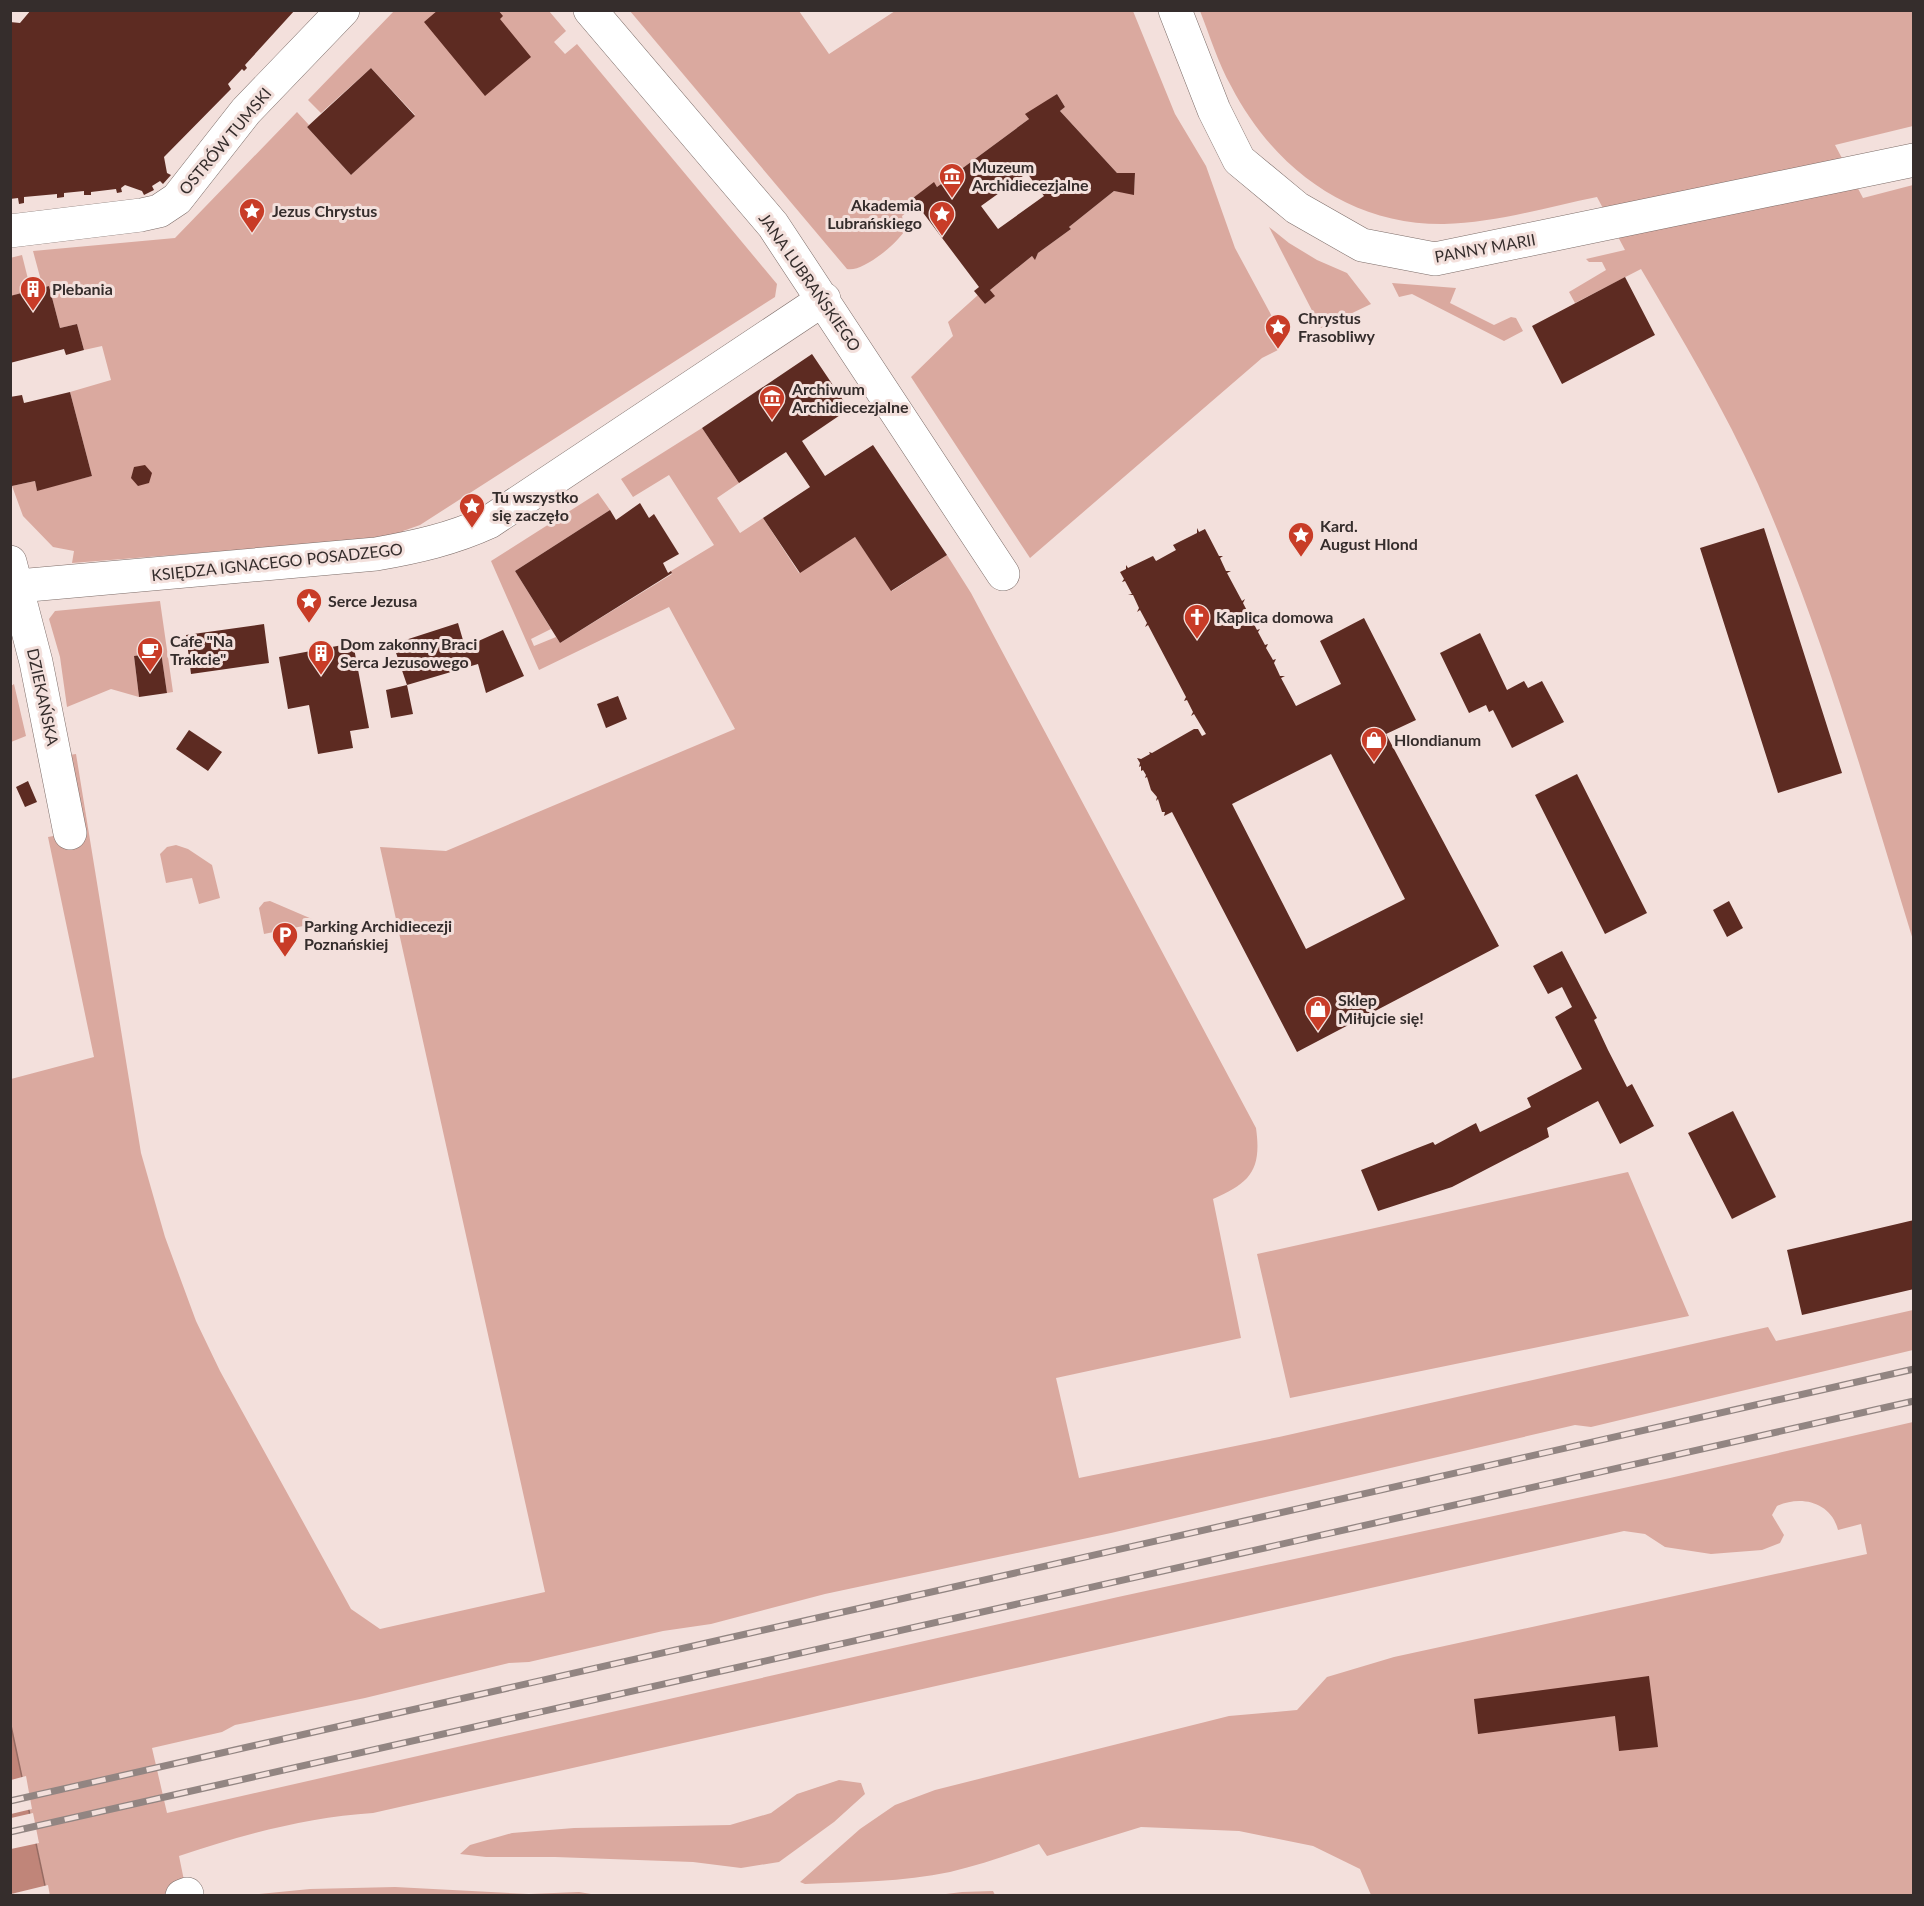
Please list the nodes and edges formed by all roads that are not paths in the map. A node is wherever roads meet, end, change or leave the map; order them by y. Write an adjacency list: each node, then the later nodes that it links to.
1 (343, 10): 5 (street, OSTRÓW TUMSKI)
2 (590, 10): 6 (street, JANA LUBRAŃSKIEGO)
3 (1175, 10): 4 (street, PANNY MARII)
4 (1914, 160)
5 (10, 231)
6 (824, 299): 7 (street, KSIĘDZA IGNACEGO POSADZEGO); 8 (street, JANA LUBRAŃSKIEGO)
7 (14, 574): 9 (street, DZIEKAŃSKA)
8 (1003, 574)
9 (70, 833)

